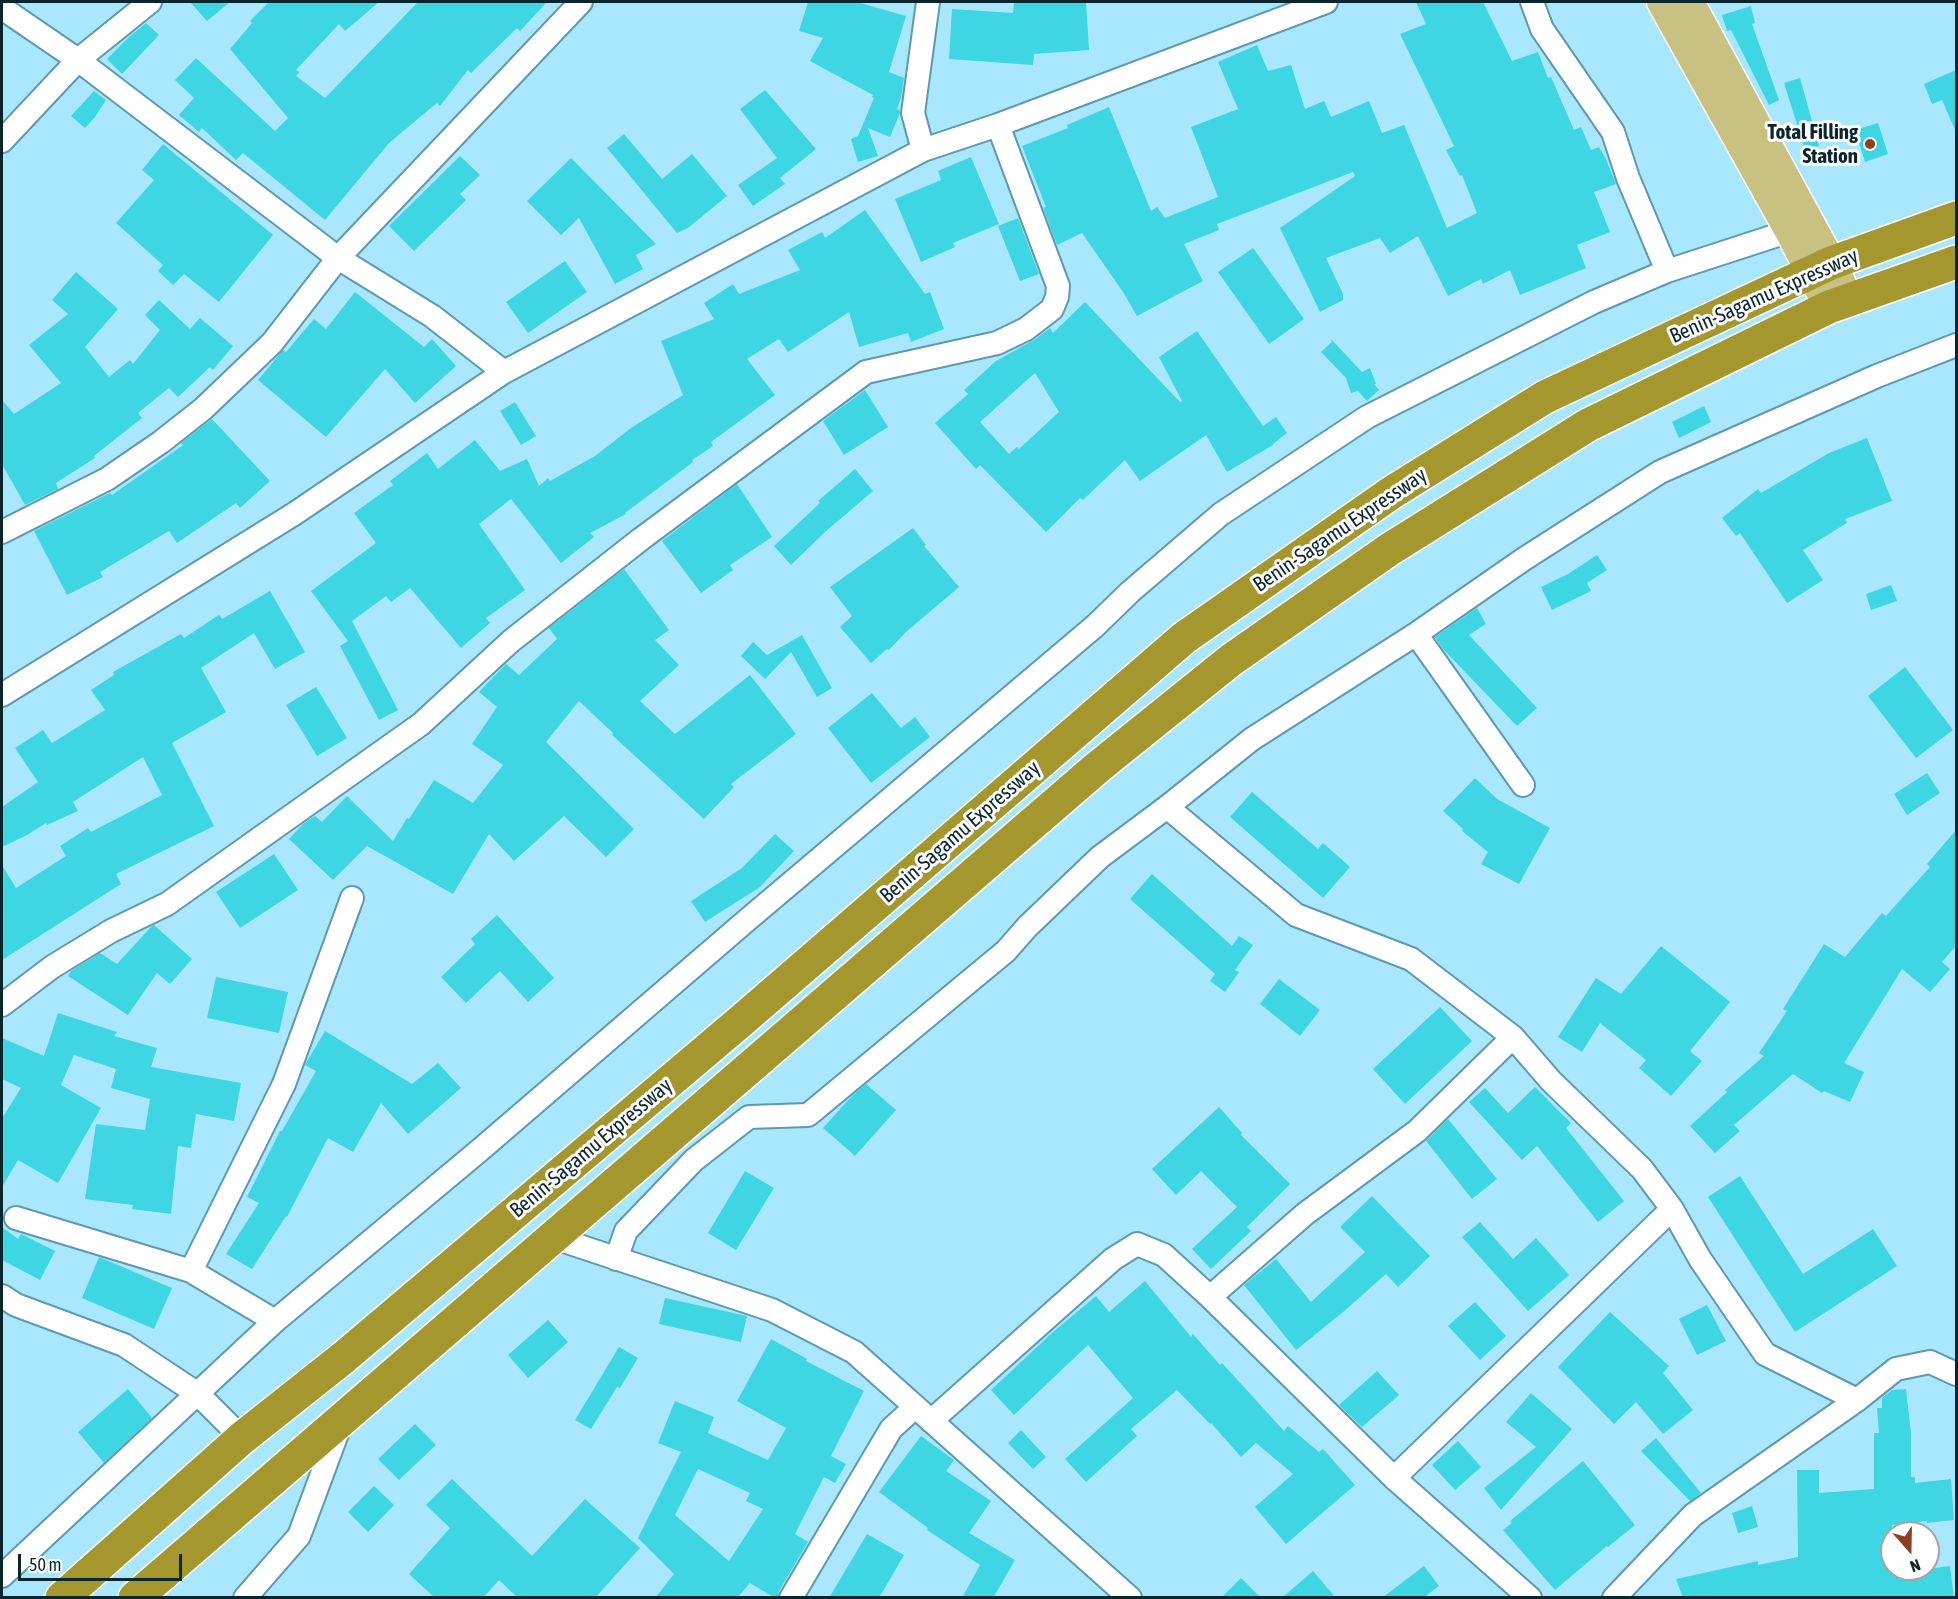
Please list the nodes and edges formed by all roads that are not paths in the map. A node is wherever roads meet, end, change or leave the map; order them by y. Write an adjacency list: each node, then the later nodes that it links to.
1 (150, 2): 9 (street)
2 (581, 2): 15 (street)
3 (928, 2): 12 (street)
4 (1326, 2): 10 (street)
5 (1532, 2): 18 (street)
6 (1662, 2): 14 (main road)
7 (1689, 2): 17 (main road)
8 (2, 8): 9 (street)
9 (78, 60): 11 (street); 15 (street)
10 (998, 125): 12 (street); 28 (street)
11 (2, 141)
12 (923, 150): 21 (street)
13 (1956, 218): 17 (highway, Benin-Sagamu Expressway)
14 (1790, 231): 17 (main road); 18 (street)
15 (338, 258): 21 (street); 22 (street)
16 (1956, 262): 19 (highway, Benin-Sagamu Expressway)
17 (1821, 268): 19 (main road); 38 (highway, Benin-Sagamu Expressway)
18 (1667, 271): 37 (street)
19 (1839, 303): 32 (highway, Benin-Sagamu Expressway)
20 (1956, 345): 23 (street)
21 (504, 372): 24 (street)
22 (2, 532)
23 (1416, 633): 25 (street); 26 (street)
24 (2, 695)
25 (1523, 784)
26 (1167, 807): 29 (street); 33 (street)
27 (352, 898): 34 (street)
28 (2, 1005)
29 (1513, 1037): 30 (street); 36 (street)
30 (1672, 1209): 42 (street); 46 (street)
31 (16, 1218): 34 (street)
32 (552, 1238): 33 (street); 40 (highway, Benin-Sagamu Expressway)
33 (616, 1259): 43 (street)
34 (191, 1271): 37 (street)
35 (2, 1296): 41 (street)
36 (1210, 1297): 43 (street); 46 (street)
37 (275, 1320): 41 (street)
38 (343, 1358): 40 (highway); 45 (highway, Benin-Sagamu Expressway)
39 (1956, 1374): 42 (street)
40 (373, 1393): 44 (highway, Benin-Sagamu Expressway)
41 (198, 1394): 45 (street); 47 (street)
42 (1857, 1400): 54 (street)
43 (923, 1414): 48 (street); 52 (street)
44 (343, 1419): 50 (highway, Benin-Sagamu Expressway); 51 (street)
45 (242, 1438): 49 (highway, Benin-Sagamu Expressway)
46 (1394, 1478): 53 (street)
47 (2, 1576)
48 (1118, 1593)
49 (62, 1598)
50 (135, 1598)
51 (245, 1598)
52 (791, 1598)
53 (1530, 1598)
54 (1614, 1598)

